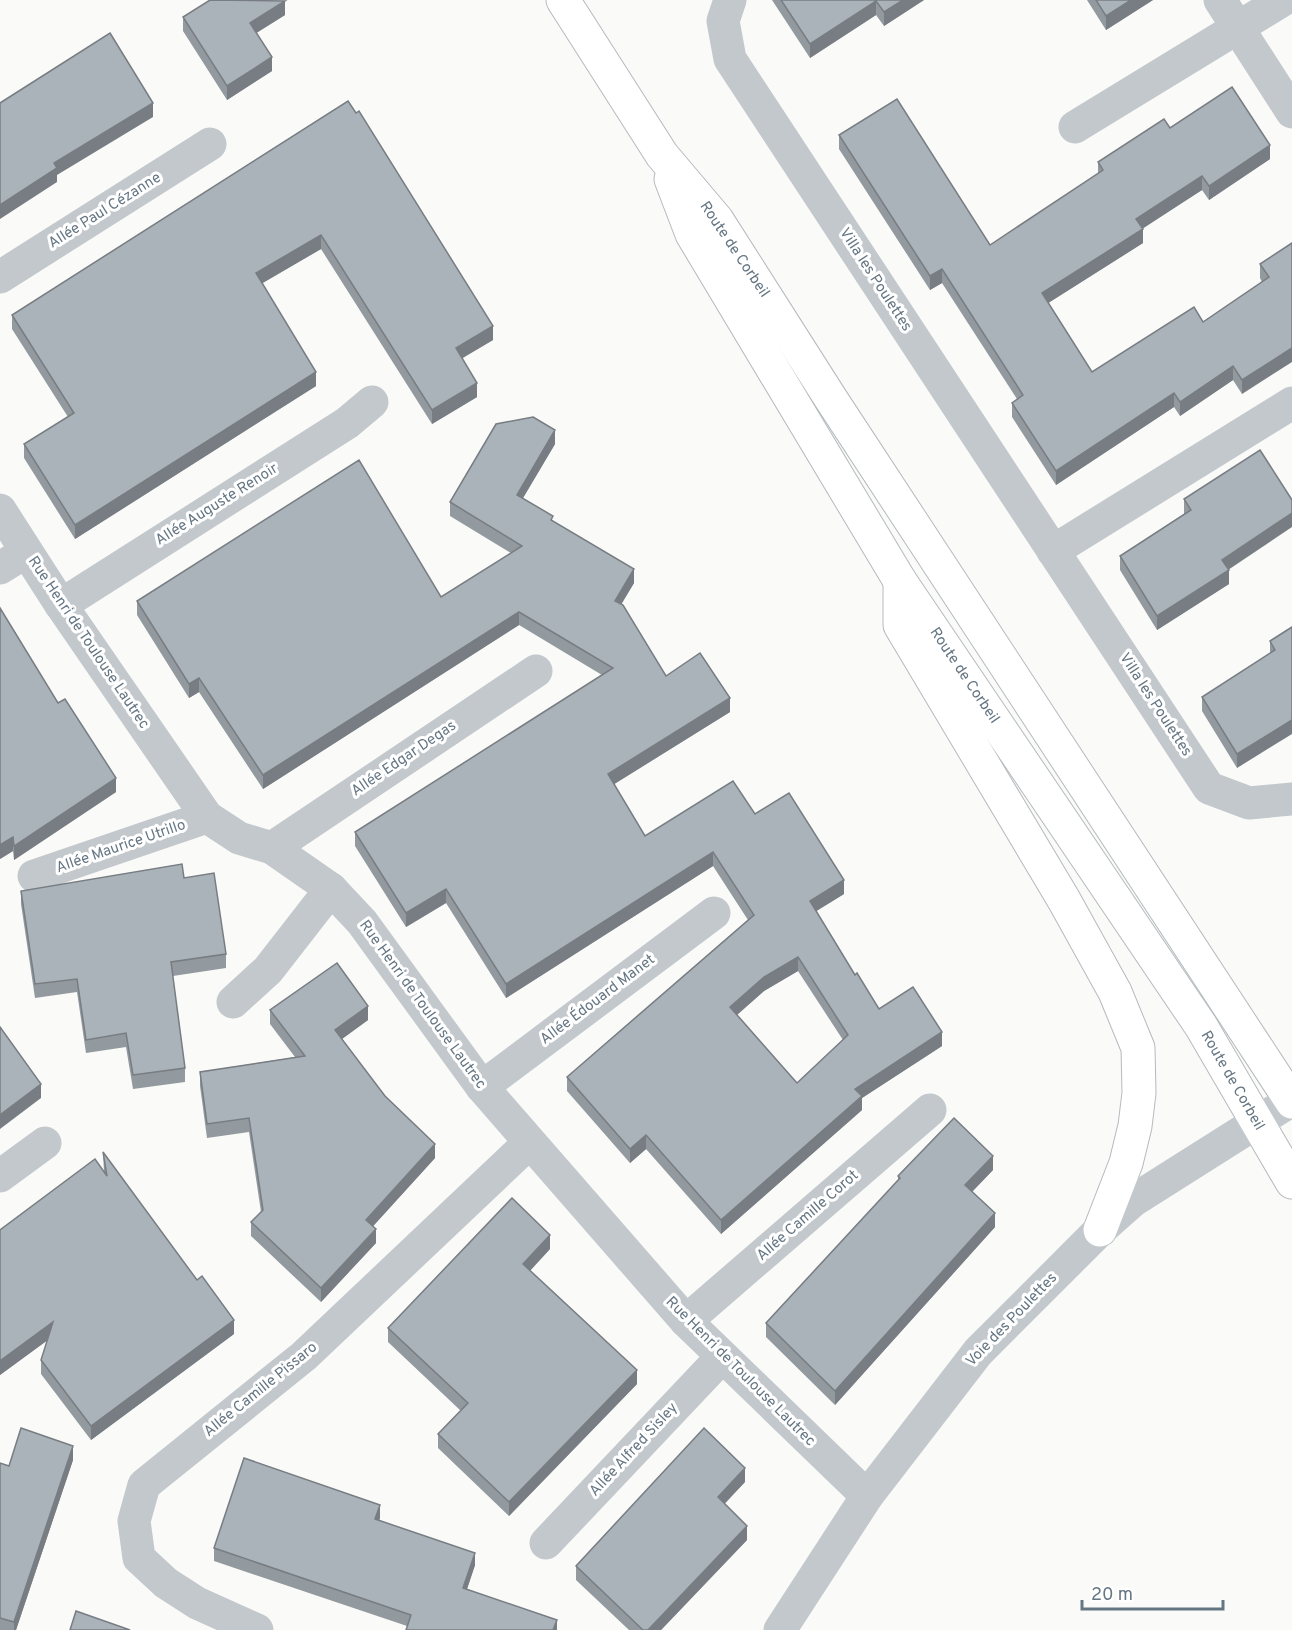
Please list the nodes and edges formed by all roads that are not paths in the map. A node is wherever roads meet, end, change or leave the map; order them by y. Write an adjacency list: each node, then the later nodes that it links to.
1 (563, 0): 9 (main road, Route de Corbeil)
2 (730, 0): 14 (street, Villa les Poulettes)
3 (1220, 0): 5 (street)
4 (1283, 0): 5 (street)
5 (1238, 27): 6 (street); 7 (street)
6 (1292, 112)
7 (1075, 127)
8 (210, 144): 10 (street, Allée Paul Cézanne)
9 (662, 155): 16 (main road, Route de Corbeil); 27 (main road, Route de Corbeil)
10 (0, 277)
11 (372, 402): 17 (street, Allée Auguste Renoir)
12 (1292, 403): 14 (street)
13 (0, 510): 15 (street, Rue Henri de Toulouse Lautrec)
14 (1053, 551): 19 (street, Villa les Poulettes)
15 (13, 560): 17 (street, Rue Henri de Toulouse Lautrec)
16 (900, 581): 29 (main road, Route de Corbeil); 34 (main road)
17 (60, 604): 20 (street, Rue Henri de Toulouse Lautrec)
18 (536, 671): 21 (street, Allée Edgar Degas)
19 (1292, 799)
20 (207, 817): 21 (street, Rue Henri de Toulouse Lautrec); 22 (street, Allée Maurice Utrillo)
21 (272, 848): 23 (street, Rue Henri de Toulouse Lautrec)
22 (34, 876)
23 (332, 889): 25 (street); 26 (street, Rue Henri de Toulouse Lautrec)
24 (714, 913): 26 (street, Allée Édouard Manet)
25 (233, 1002)
26 (482, 1087): 31 (street, Rue Henri de Toulouse Lautrec)
27 (1292, 1101): 29 (street, Voie des Poulettes)
28 (930, 1110): 35 (street, Allée Camille Corot)
29 (1256, 1123): 33 (main road, Route de Corbeil); 34 (street, Voie des Poulettes)
30 (45, 1143): 32 (street)
31 (529, 1143): 35 (street, Rue Henri de Toulouse Lautrec); 39 (street, Allée Camille Pissaro)
32 (0, 1176)
33 (1292, 1182)
34 (1100, 1230): 37 (street, Voie des Poulettes)
35 (686, 1321): 36 (street, Rue Henri de Toulouse Lautrec)
36 (722, 1357): 37 (street, Rue Henri de Toulouse Lautrec); 38 (street, Allée Alfred Sisley)
37 (867, 1496): 40 (street, Voie des Poulettes)
38 (546, 1543)
39 (257, 1630)
40 (780, 1630)

